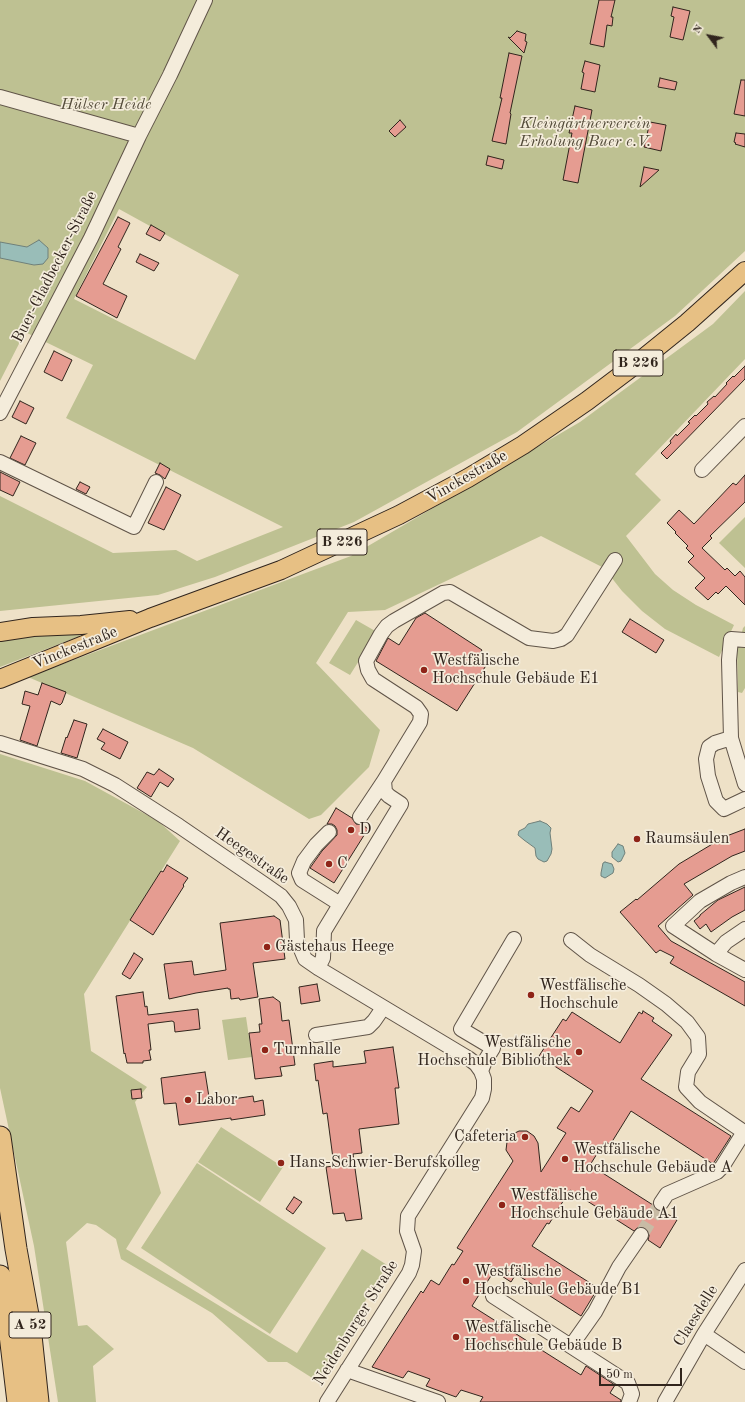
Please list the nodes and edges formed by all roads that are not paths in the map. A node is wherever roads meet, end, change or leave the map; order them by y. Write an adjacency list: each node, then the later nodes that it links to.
1 (205, 0): 3 (street, Buer-Gladbecker-Straße)
2 (0, 97): 3 (street)
3 (139, 136): 5 (street, Buer-Gladbecker-Straße)
4 (745, 271): 11 (main road, Vinckestraße / B 226)
5 (0, 413)
6 (745, 426): 8 (street)
7 (0, 462): 9 (street)
8 (702, 470)
9 (156, 482)
10 (615, 560): 17 (street)
11 (150, 618): 12 (main road, Vinckestraße / B 226); 14 (main road, Vinckestraße / B 226)
12 (0, 632)
13 (745, 640): 15 (street)
14 (0, 679)
15 (731, 738): 18 (street); 19 (street)
16 (0, 743): 28 (street, Heegestraße)
17 (384, 781): 20 (street); 23 (street)
18 (745, 784)
19 (745, 799)
20 (360, 817)
21 (329, 832): 23 (street)
22 (745, 877): 27 (street)
23 (340, 904): 28 (street)
24 (745, 929): 27 (street)
25 (514, 939): 32 (street)
26 (571, 940): 35 (street)
27 (716, 954): 29 (street)
28 (318, 968): 30 (street, Heegestraße)
29 (745, 970)
30 (383, 1008): 31 (street); 32 (street, Heegestraße)
31 (316, 1035)
32 (481, 1070): 44 (street, Neidenburger Straße)
33 (0, 1137): 37 (highway)
34 (0, 1184): 37 (highway, A 52)
35 (661, 1203)
36 (641, 1235): 42 (street)
37 (16, 1249): 46 (highway, A 52)
38 (745, 1270): 41 (street, Claesdelle)
39 (0, 1276): 45 (highway, A 52)
40 (493, 1296): 42 (street)
41 (704, 1334): 43 (street); 50 (street, Claesdelle)
42 (571, 1346): 49 (street)
43 (745, 1362)
44 (347, 1370): 47 (street, Neidenburger Straße); 48 (street)
45 (18, 1402)
46 (38, 1402)
47 (327, 1402)
48 (438, 1402)
49 (629, 1402)
50 (665, 1402)

